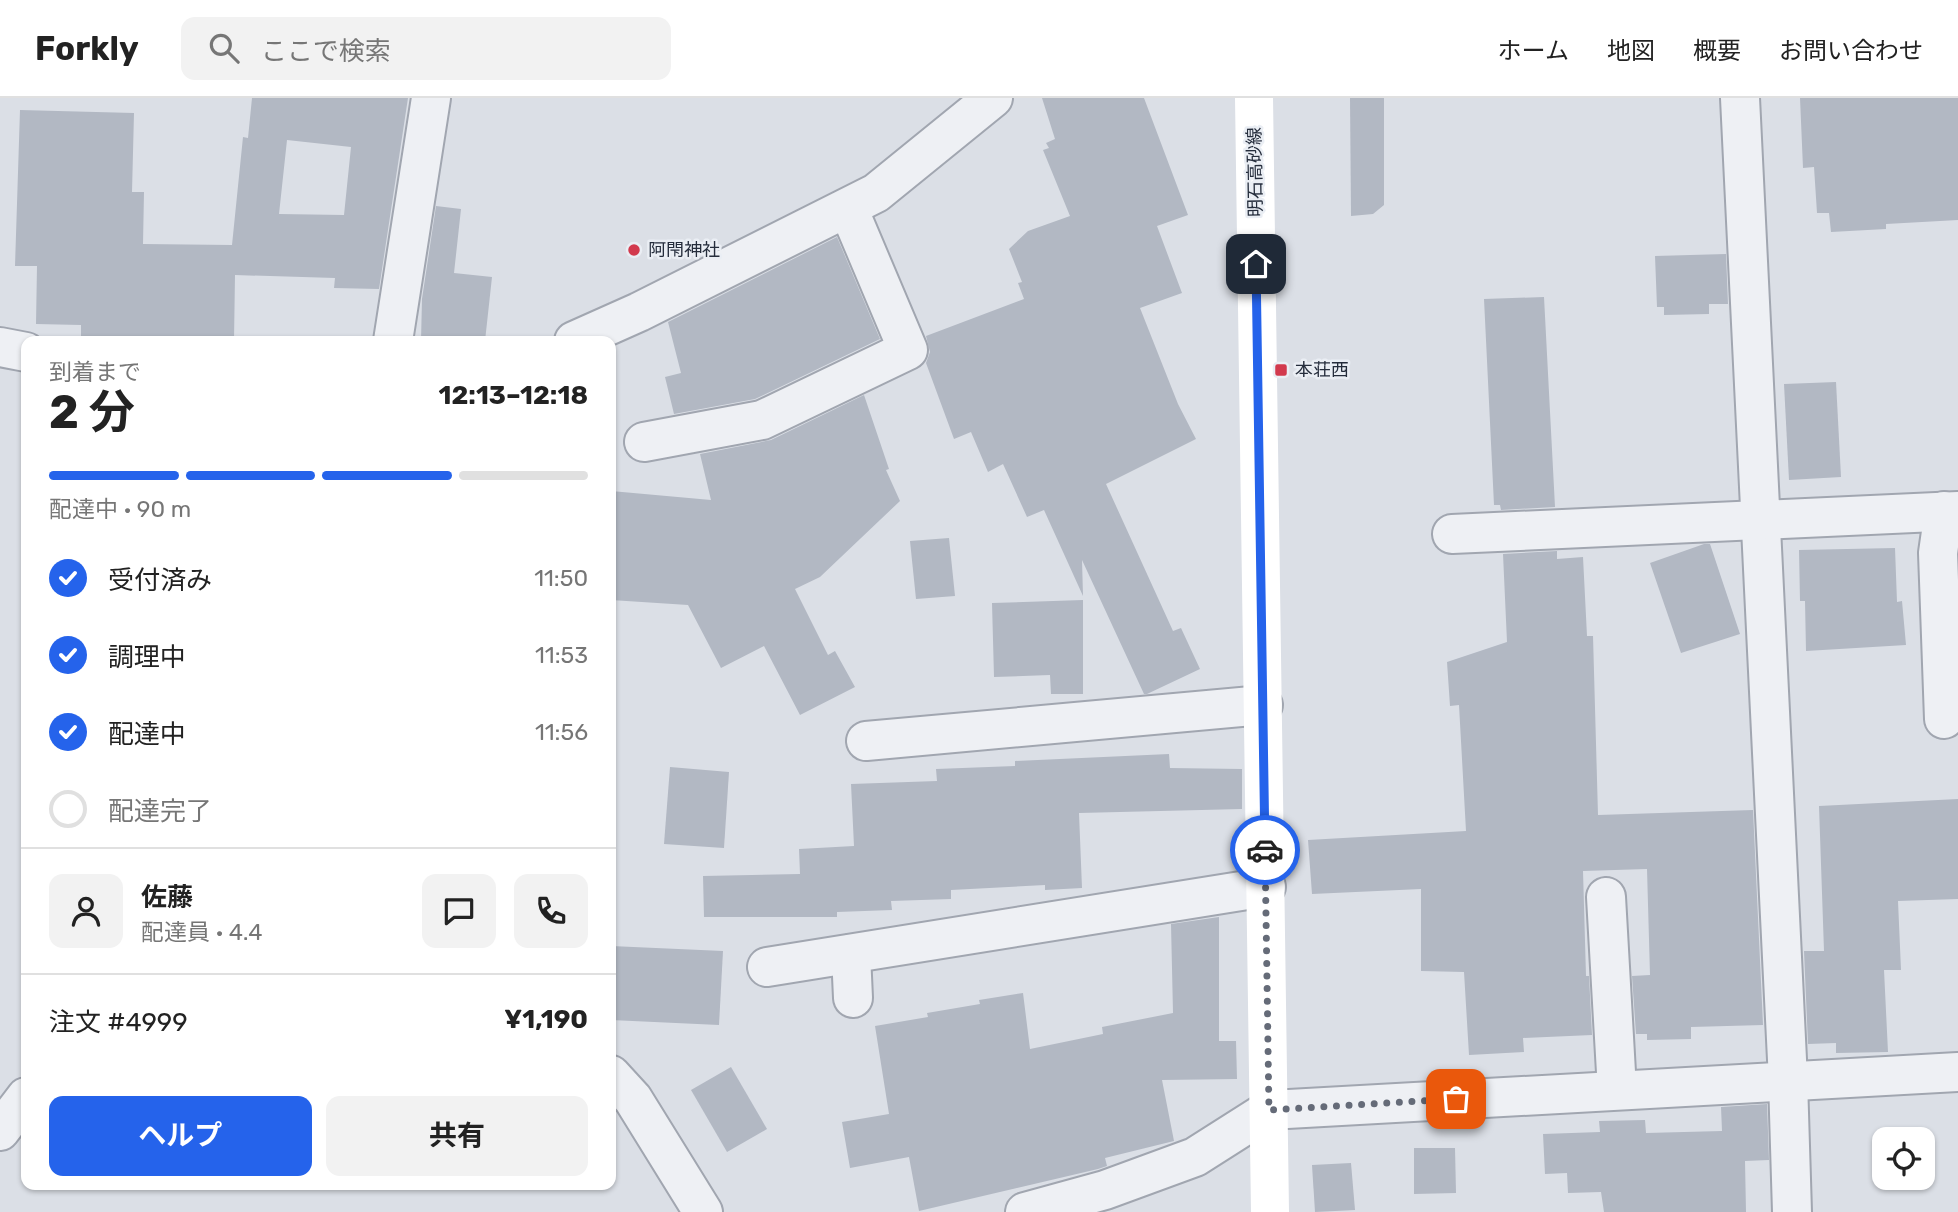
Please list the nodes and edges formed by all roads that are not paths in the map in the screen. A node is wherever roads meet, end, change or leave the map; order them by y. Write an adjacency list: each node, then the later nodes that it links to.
1 (431, 98): 6 (street)
2 (993, 98): 5 (street)
3 (1254, 98): 14 (main road, 明石高砂線)
4 (1740, 98): 12 (street)
5 (848, 208): 7 (street); 10 (street)
6 (394, 336)
7 (584, 336)
8 (0, 347): 9 (street)
9 (21, 351)
10 (644, 442)
11 (1951, 511): 12 (street); 15 (street)
12 (1761, 520): 13 (street); 24 (street)
13 (1452, 534)
14 (1263, 705): 16 (street); 17 (main road, 明石高砂線)
15 (1944, 719)
16 (866, 741)
17 (1266, 887): 19 (street); 27 (main road, 明石高砂線)
18 (1606, 897): 25 (street)
19 (850, 954): 20 (street); 21 (street)
20 (767, 967)
21 (853, 998)
22 (1958, 1072): 24 (street)
23 (616, 1080): 29 (street)
24 (1788, 1080): 25 (street); 32 (street)
25 (1617, 1090): 27 (street)
26 (21, 1104): 28 (street)
27 (1269, 1110): 30 (street); 31 (main road, 明石高砂線)
28 (0, 1131)
29 (703, 1212)
30 (1025, 1212)
31 (1270, 1212)
32 (1792, 1212)

